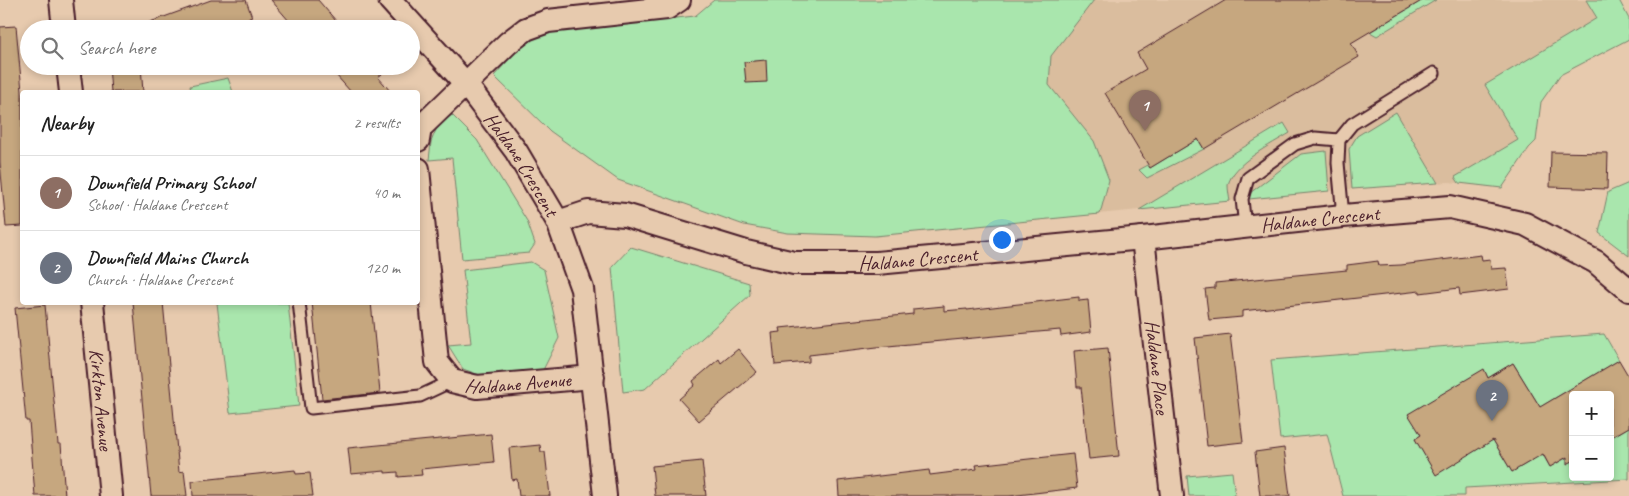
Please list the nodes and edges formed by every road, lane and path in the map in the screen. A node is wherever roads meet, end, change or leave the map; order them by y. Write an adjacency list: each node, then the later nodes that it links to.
1 (61, 0): 4 (street)
2 (390, 0): 5 (street, Haldane Crescent)
3 (679, 0): 9 (street)
4 (63, 20)
5 (408, 20)
6 (420, 34): 9 (street, Haldane Crescent)
7 (1434, 73): 12 (lane)
8 (69, 75): 10 (street)
9 (465, 84): 11 (street); 15 (street, Haldane Crescent)
10 (70, 90)
11 (420, 129)
12 (1339, 140): 14 (lane); 16 (lane)
13 (420, 190): 22 (street, Haldane Avenue)
14 (1344, 216): 16 (street, Haldane Crescent); 18 (street, Haldane Crescent)
15 (558, 222): 17 (street, Haldane Crescent); 21 (street, Haldane Avenue)
16 (1245, 227): 17 (street, Haldane Crescent)
17 (1143, 238): 25 (street, Haldane Place)
18 (1629, 290)
19 (92, 305): 23 (street, Kirkton Avenue)
20 (299, 305): 22 (lane)
21 (593, 378): 22 (street, Haldane Avenue); 24 (street, Haldane Avenue)
22 (452, 381)
23 (111, 496)
24 (605, 496)
25 (1172, 496)

